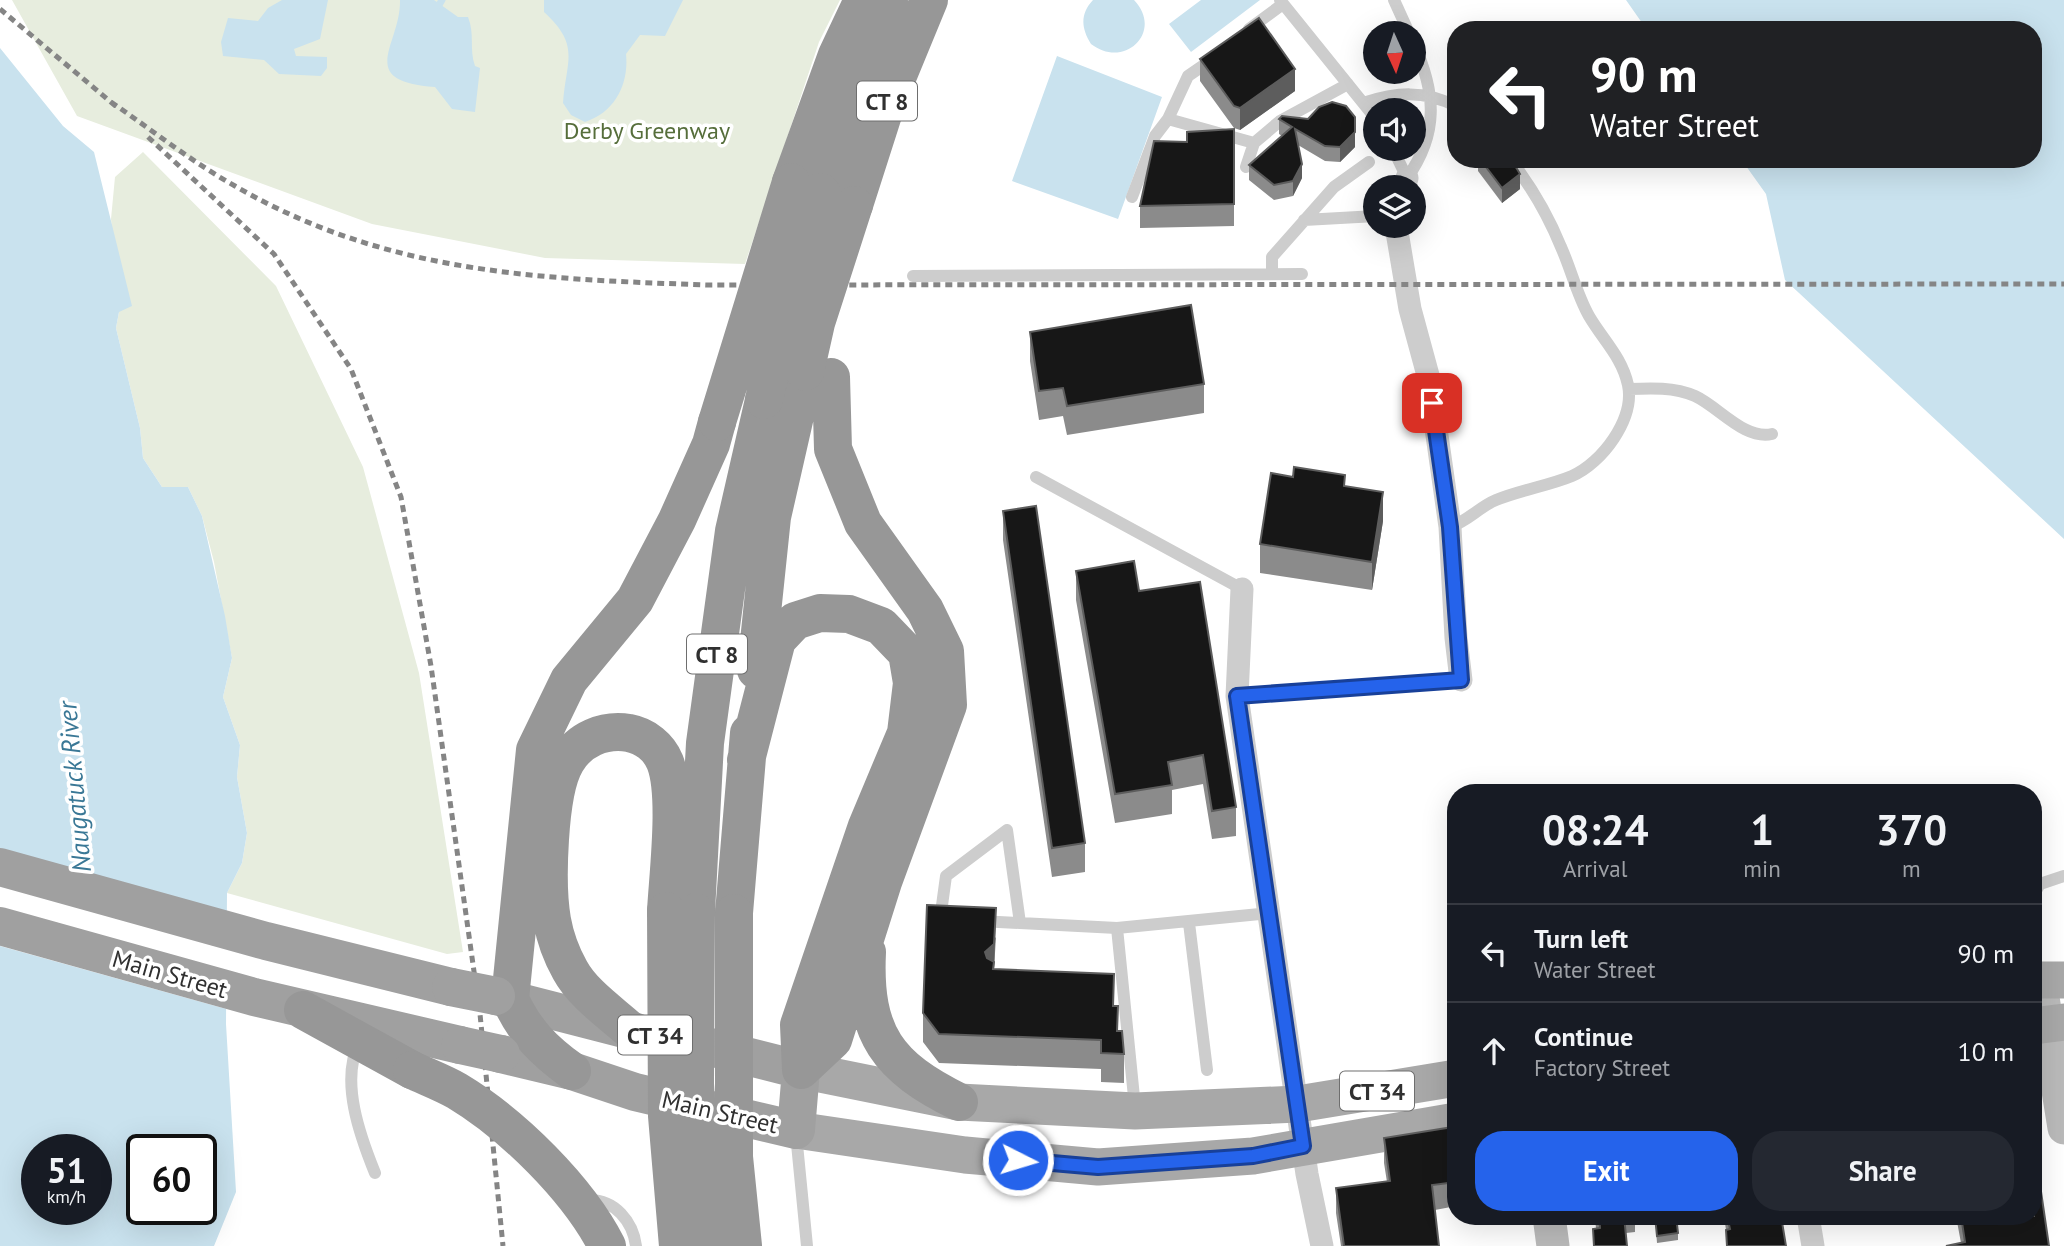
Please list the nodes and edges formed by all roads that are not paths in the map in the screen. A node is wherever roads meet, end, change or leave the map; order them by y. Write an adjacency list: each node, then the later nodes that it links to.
1 (863, 0): 21 (highway)
2 (889, 0): 21 (highway, CT 8)
3 (929, 0): 21 (highway, CT 8)
4 (1394, 0): 6 (lane)
5 (1281, 2): 7 (lane); 10 (lane)
6 (1404, 21)
7 (1239, 37)
8 (1204, 65): 15 (lane)
9 (1426, 75): 11 (lane)
10 (1348, 84): 14 (lane); 16 (lane)
11 (1429, 95): 12 (lane); 13 (lane); 20 (lane)
12 (1380, 98)
13 (1447, 102)
14 (1363, 103)
15 (1168, 119): 16 (lane); 22 (lane)
16 (1254, 143): 18 (lane)
17 (1369, 162): 24 (lane)
18 (1246, 167)
19 (1517, 168): 30 (lane)
20 (1411, 175)
21 (822, 193): 29 (highway, bridge); 41 (highway, CT 8, bridge); 49 (highway, bridge)
22 (1132, 197)
23 (1363, 217): 24 (lane)
24 (1304, 220): 26 (lane)
25 (1398, 238): 33 (street)
26 (1272, 274): 27 (lane); 28 (lane)
27 (1302, 274)
28 (913, 276)
29 (818, 375): 37 (highway, CT 8); 43 (highway)
30 (1629, 389): 31 (lane); 33 (lane)
31 (1772, 435)
32 (1036, 477): 34 (lane)
33 (1450, 527): 35 (street)
34 (1242, 589): 36 (street)
35 (1461, 680): 36 (lane)
36 (1237, 696): 42 (street)
37 (746, 760): 54 (highway); 73 (highway, CT 8, bridge)
38 (0, 867): 49 (highway, CT 34, bridge)
39 (2064, 876): 40 (lane)
40 (2042, 883)
41 (681, 911): 52 (highway); 71 (highway, bridge); 72 (highway, CT 8, bridge)
42 (1269, 913): 45 (lane); 59 (street)
43 (871, 922): 54 (highway); 58 (highway)
44 (1020, 923): 44 (lane); 47 (lane)
45 (1189, 923): 47 (lane); 55 (lane)
46 (0, 926): 50 (highway, Main Street / CT 34)
47 (1117, 928): 60 (lane)
48 (2043, 973): 51 (main road)
49 (503, 997): 52 (highway, CT 34); 56 (highway)
50 (303, 1010): 53 (highway); 56 (highway, Main Street / CT 34, bridge)
51 (2048, 1024): 62 (main road)
52 (630, 1030): 54 (highway, CT 34)
53 (359, 1043): 65 (lane); 69 (highway, bridge)
54 (801, 1070): 58 (main road, CT 34); 63 (highway)
55 (1207, 1070)
56 (572, 1071): 63 (highway, Main Street / CT 34)
57 (1447, 1079): 59 (main road, CT 34)
58 (958, 1102): 60 (main road, CT 34)
59 (1298, 1104): 60 (main road, CT 34); 64 (street)
60 (1135, 1111)
61 (1447, 1122): 64 (main road, Main Street / CT 34)
62 (2064, 1128)
63 (796, 1130): 64 (main road, Main Street / CT 34); 74 (lane)
64 (1303, 1146): 75 (street)
65 (374, 1173)
66 (560, 1207): 70 (lane)
67 (1550, 1225): 76 (main road)
68 (1810, 1225): 77 (street)
69 (607, 1246)
70 (636, 1246)
71 (678, 1246)
72 (705, 1246)
73 (743, 1246)
74 (807, 1246)
75 (1322, 1246)
76 (1553, 1246)
77 (1813, 1246)

